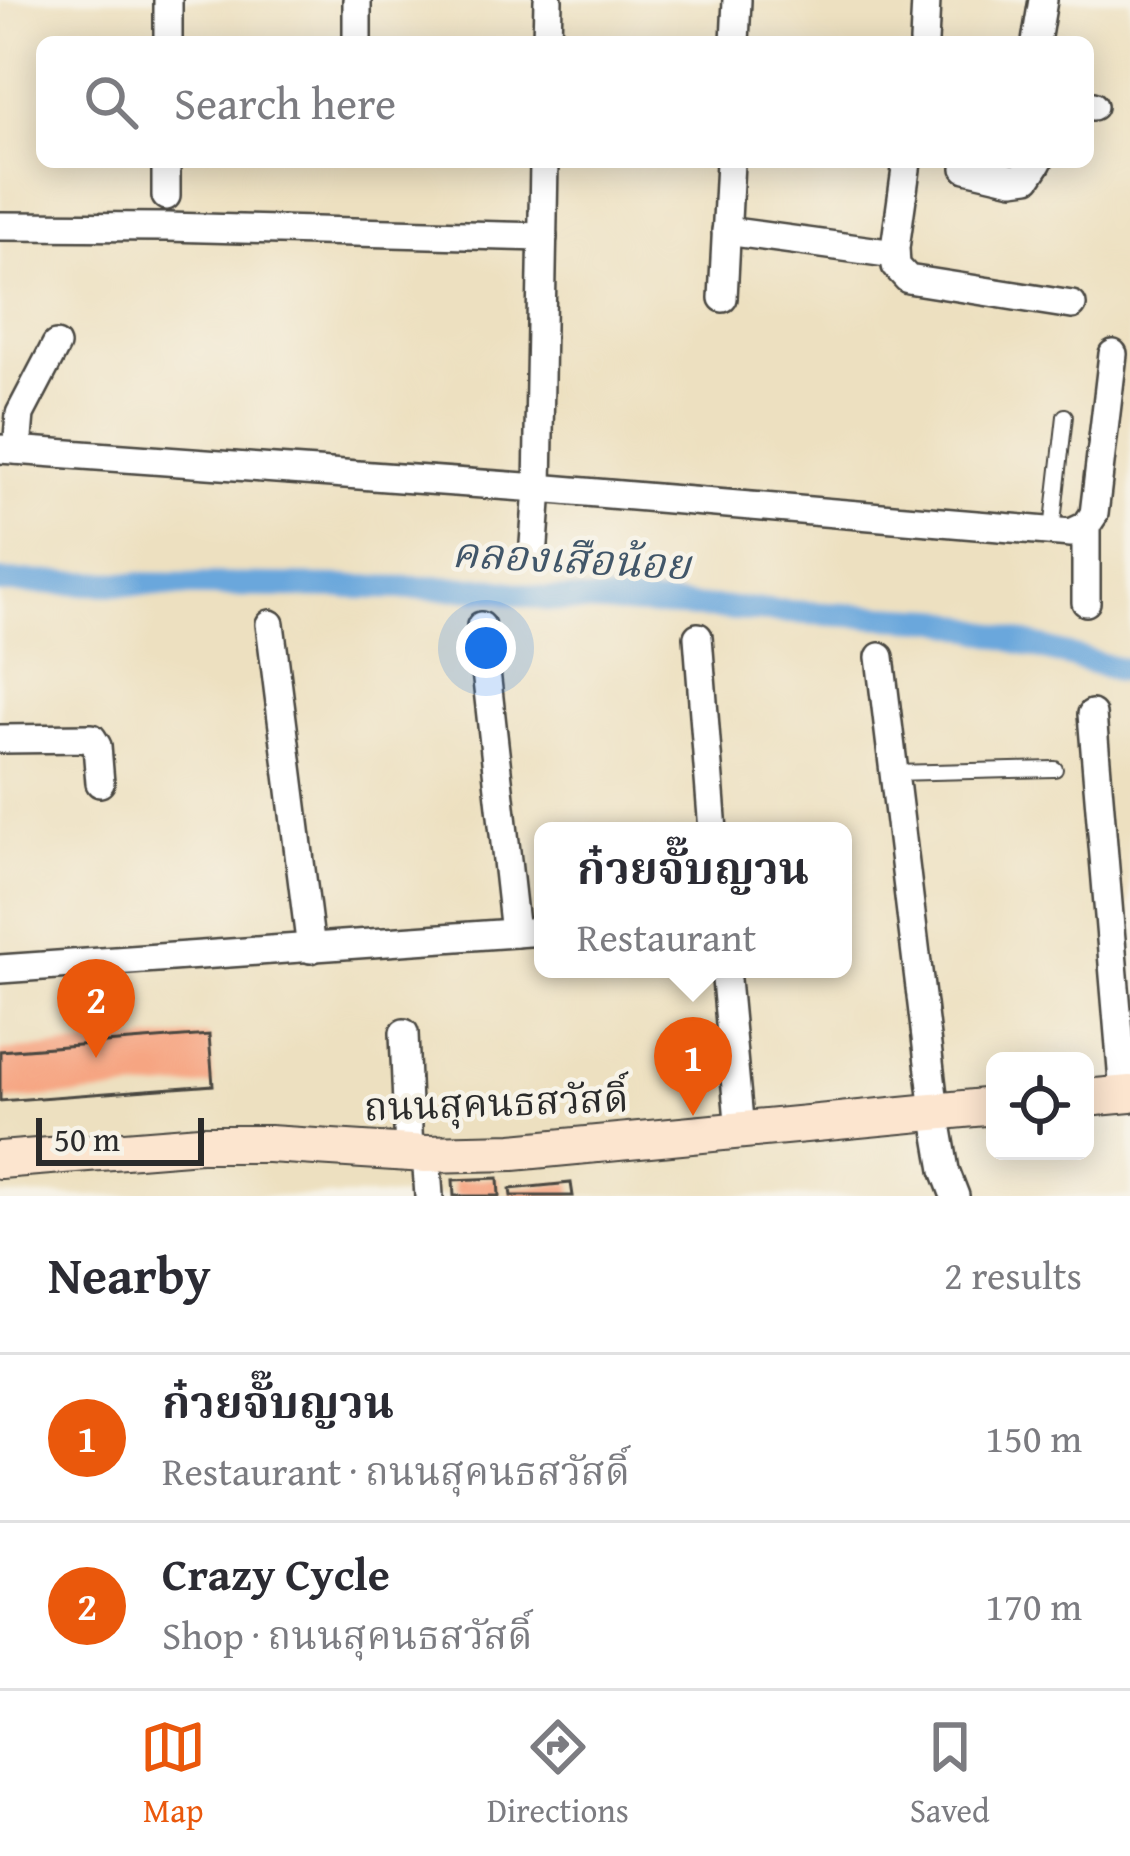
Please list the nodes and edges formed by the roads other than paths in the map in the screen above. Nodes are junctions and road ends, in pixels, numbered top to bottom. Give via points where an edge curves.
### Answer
1 (168, 0) edge
2 (357, 0) edge
3 (548, 0) edge
4 (737, 0) edge
5 (926, 0) edge
6 (1042, 0) edge
7 (168, 36) edge
8 (357, 36) edge
9 (547, 36) edge
10 (735, 36) edge
11 (923, 36) edge
12 (1037, 36) edge
13 (166, 168) edge
14 (544, 168) edge
15 (730, 168) edge
16 (906, 168) edge
17 (966, 168) dead end
18 (1034, 168) edge
19 (166, 196) dead end
20 (0, 226) edge
21 (726, 231) junction
22 (543, 237) junction
23 (895, 254) junction
24 (723, 298) dead end
25 (1072, 305) dead end
26 (56, 344) dead end
27 (1113, 354) dead end
28 (1064, 416) dead end
29 (9, 450) edge
30 (538, 488) junction
31 (1086, 526) junction
32 (1052, 531) junction
33 (534, 544) dead end
34 (1086, 602) dead end
35 (271, 625) dead end
36 (481, 626) dead end
37 (698, 638) dead end
38 (880, 657) dead end
39 (1092, 715) dead end
40 (0, 739) edge
41 (1055, 769) dead end
42 (894, 773) junction
43 (100, 783) dead end
44 (712, 822) edge
45 (529, 932) edge
46 (310, 949) junction
47 (0, 969) edge
48 (726, 978) edge
49 (404, 1034) dead end
50 (1127, 1094) edge
51 (1094, 1097) edge
52 (986, 1107) edge
53 (934, 1112) junction
54 (740, 1131) junction
55 (418, 1153) junction
56 (0, 1160) edge
57 (429, 1196) edge
58 (955, 1196) edge

1 - 7 street
2 - 8 street
3 - 9 street
4 - 10 street
5 - 11 street
6 - 12 street
13 - 19 street
14 - 22 street
15 - 21 street
16 - 23 street
17 - 18 street via 1013,178
20 - 22 street
21 - 23 street
21 - 24 street
22 - 30 street
23 - 25 street via 908,279
26 - 29 street
27 - 31 street via 1094,514
28 - 32 lane
29 - 30 street
30 - 32 street
30 - 33 street
31 - 32 street
31 - 34 street
35 - 46 street
36 - 45 street
37 - 44 street
38 - 42 street
39 - 50 street
40 - 43 street via 92,738
41 - 42 lane
42 - 53 street
45 - 46 street
46 - 47 street
48 - 54 street
49 - 55 street
50 - 51 main road
52 - 53 main road, ถนนสุคนธสวัสดิ์
53 - 54 main road, ถนนสุคนธสวัสดิ์
53 - 58 street
54 - 55 main road, ถนนสุคนธสวัสดิ์
55 - 56 main road, ถนนสุคนธสวัสดิ์ via 200,1144
55 - 57 street

